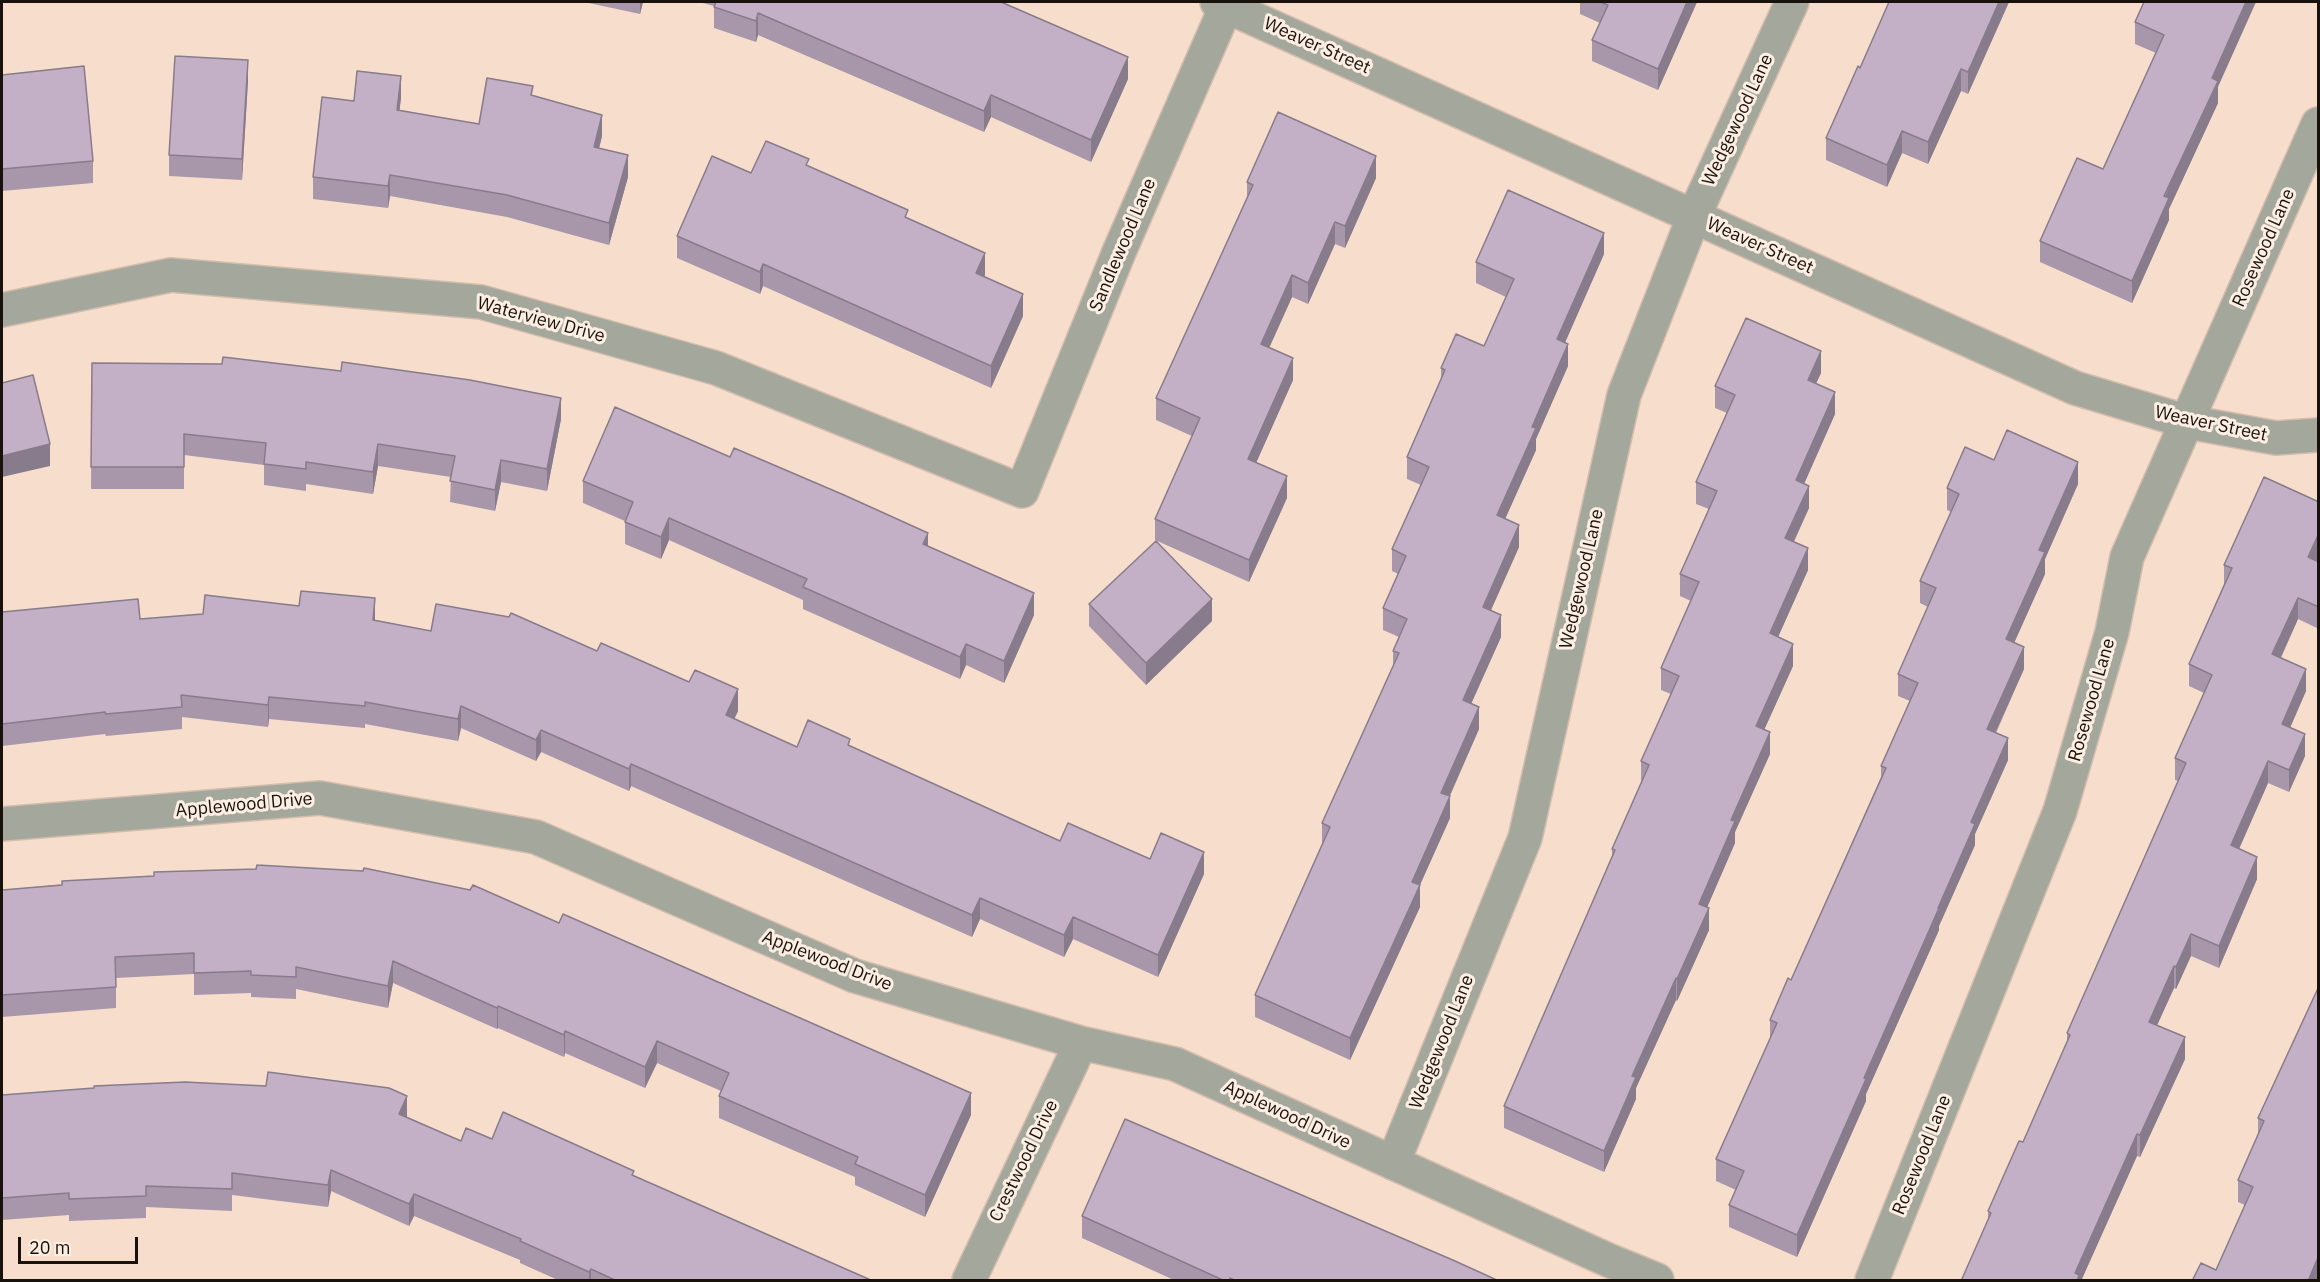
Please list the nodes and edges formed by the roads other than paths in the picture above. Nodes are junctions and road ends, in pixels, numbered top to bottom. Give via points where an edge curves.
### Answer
1 (1792, 2) edge
2 (1223, 3) edge
3 (2319, 124) edge
4 (1694, 216) junction
5 (2, 310) edge
6 (2188, 422) junction
7 (2319, 435) edge
8 (1022, 491) joint
9 (2, 825) edge
10 (1081, 1043) junction
11 (1393, 1163) junction
12 (969, 1281) edge
13 (1657, 1281) edge
14 (1872, 1281) edge

1 - 4 street, Wedgewood Lane
2 - 4 street, Weaver Street
2 - 8 street, Sandlewood Lane
3 - 6 street, Rosewood Lane
4 - 6 street, Weaver Street via 2075,388
4 - 11 street, Wedgewood Lane via 1624,394 1525,838
5 - 8 street, Waterview Drive via 171,275 481,302 716,368
6 - 7 street, Weaver Street via 2276,438
6 - 14 street, Rosewood Lane via 2127,557 2112,632 2060,811
9 - 10 street, Applewood Drive via 320,798 536,837 855,976
10 - 11 street, Applewood Drive via 1175,1064
10 - 12 street, Crestwood Drive
11 - 13 street, Applewood Drive

